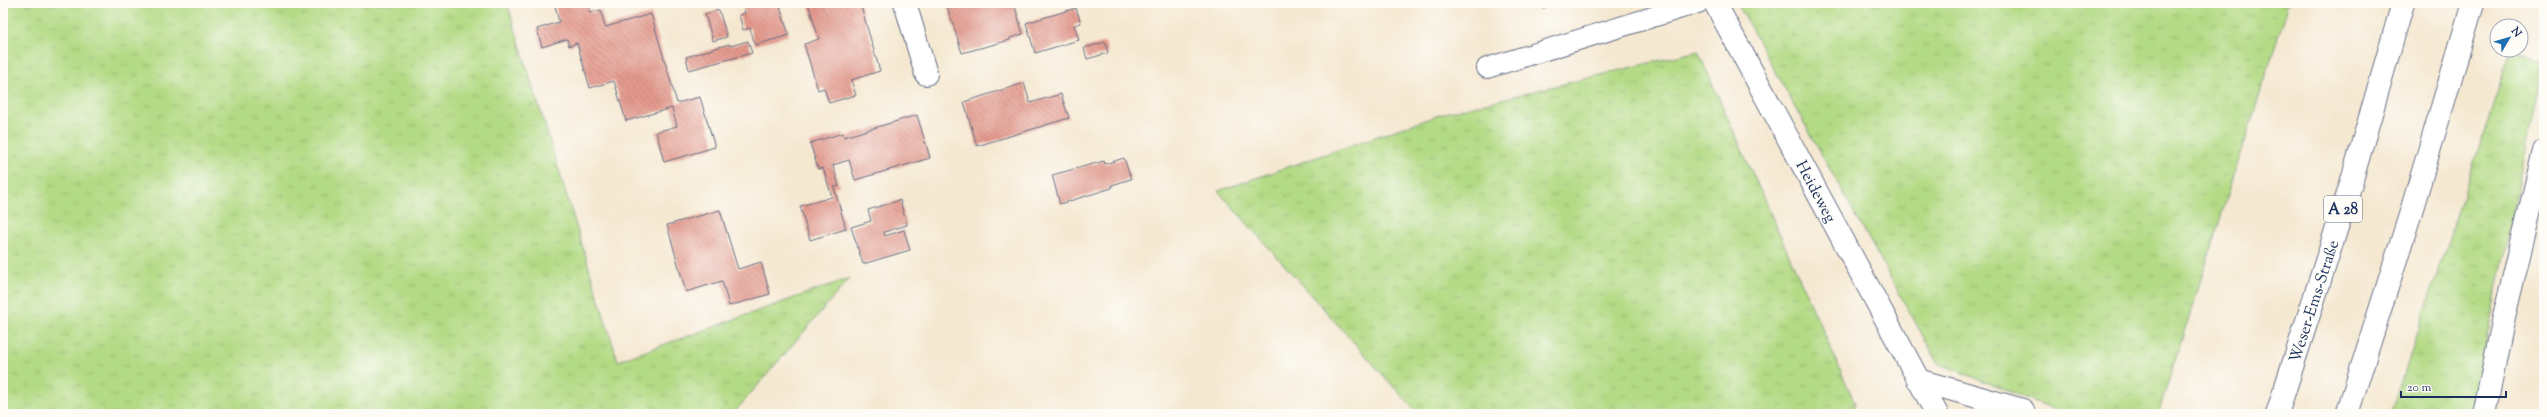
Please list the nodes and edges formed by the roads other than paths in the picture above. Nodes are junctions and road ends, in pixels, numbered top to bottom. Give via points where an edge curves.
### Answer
1 (905, 3) edge
2 (1698, 3) edge
3 (1715, 3) edge
4 (2404, 3) edge
5 (2473, 3) edge
6 (1487, 68) dead end
7 (926, 74) dead end
8 (2544, 151) edge
9 (1918, 380) junction
10 (1937, 414) edge
11 (2023, 414) edge
12 (2277, 414) edge
13 (2347, 414) edge
14 (2484, 414) edge

1 - 7 main road
2 - 6 lane
3 - 9 main road, Heideweg
4 - 12 main road, Weser-Ems-Straße / A 28 via 2349,190
5 - 13 main road
8 - 14 main road via 2504,317
9 - 10 main road, Heideweg
9 - 11 main road via 2023,410

